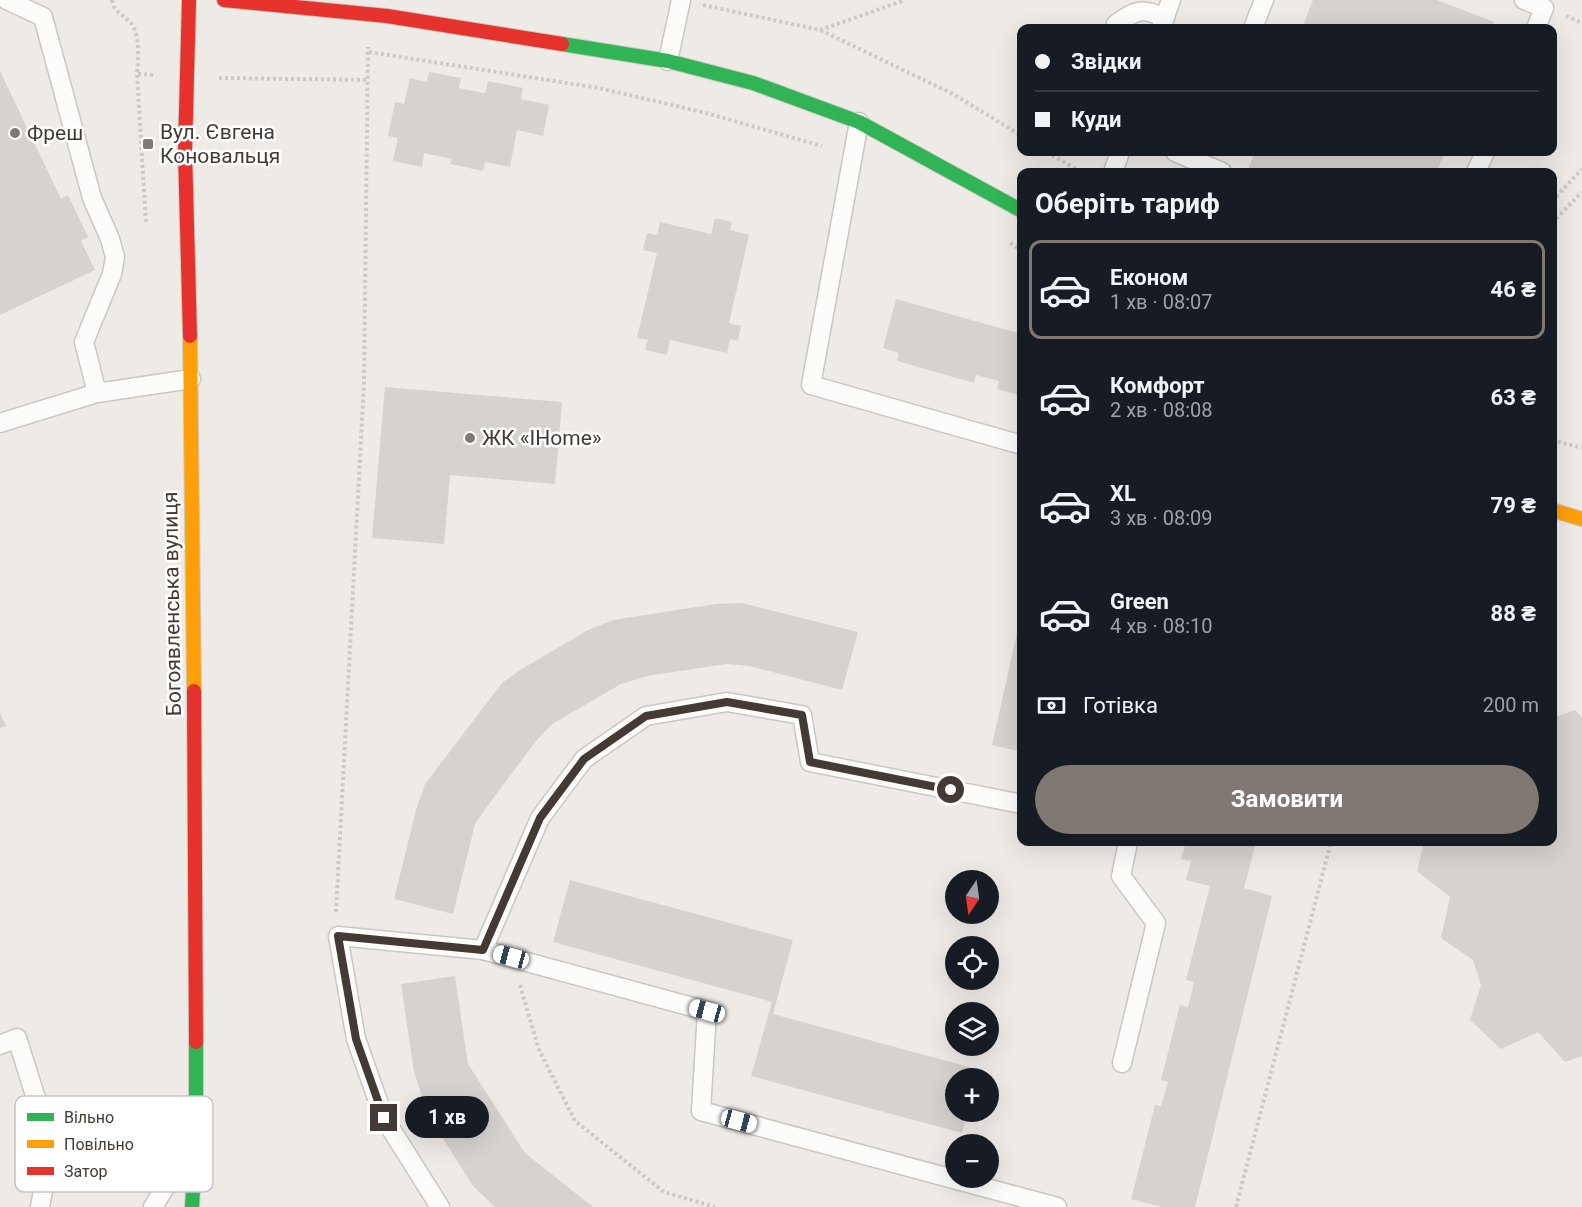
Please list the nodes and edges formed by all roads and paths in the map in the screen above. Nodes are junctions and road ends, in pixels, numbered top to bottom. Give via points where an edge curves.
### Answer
1 (7, 0) edge
2 (112, 0) edge
3 (189, 0) edge
4 (224, 0) edge
5 (681, 0) edge
6 (905, 0) edge
7 (1171, 0) edge
8 (1264, 0) edge
9 (1524, 0) edge
10 (301, 3) edge
11 (390, 8) edge
12 (361, 14) junction
13 (1163, 23) edge
14 (1116, 24) edge
15 (1255, 24) edge
16 (1538, 24) edge
17 (820, 30) junction
18 (369, 52) junction
19 (668, 61) junction
20 (137, 74) junction
21 (186, 78) junction
22 (368, 80) junction
23 (859, 122) junction
24 (1017, 133) edge
25 (1054, 156) edge
26 (853, 157) junction
27 (1206, 158) edge
28 (1073, 168) edge
29 (1217, 168) edge
30 (1582, 168) edge
31 (1582, 192) edge
32 (1557, 196) edge
33 (1017, 208) edge
34 (1557, 218) edge
35 (146, 224) dead end
36 (1003, 239) dead end
37 (1017, 248) edge
38 (191, 379) junction
39 (97, 393) junction
40 (0, 423) edge
41 (1557, 441) edge
42 (1017, 444) edge
43 (1582, 448) edge
44 (1557, 512) edge
45 (1582, 519) edge
46 (1017, 803) edge
47 (1127, 846) edge
48 (1330, 846) edge
49 (338, 936) junction
50 (483, 950) junction
51 (511, 957) junction
52 (0, 1045) edge
53 (1122, 1063) dead end
54 (35, 1096) edge
55 (196, 1096) edge
56 (43, 1192) edge
57 (162, 1192) edge
58 (193, 1192) edge
59 (40, 1207) edge
60 (153, 1207) edge
61 (192, 1207) edge
62 (440, 1207) edge
63 (716, 1207) edge
64 (1057, 1207) edge
65 (1236, 1207) edge

1 - 39 lane via 43,17 92,198 115,257 112,274 84,342
2 - 20 path via 113,8 133,26 139,52
3 - 21 street, Богоявленська вулиця
4 - 10 street
5 - 17 path
5 - 19 lane
6 - 17 path
7 - 13 lane
8 - 15 lane
9 - 16 lane via 1544,8
10 - 12 street
11 - 12 street
11 - 19 street
12 - 18 path
13 - 14 lane via 1151,11 1135,11
17 - 24 path via 953,94
18 - 22 path
18 - 26 path via 599,88 706,113
19 - 23 street via 753,83
20 - 21 path
20 - 35 path
21 - 22 path
21 - 38 street, Богоявленська вулиця
22 - 49 path via 364,383 335,908
23 - 26 lane
23 - 33 street
25 - 28 path
26 - 42 lane via 811,386
27 - 29 lane
30 - 32 path
31 - 34 path
36 - 37 path
38 - 39 lane
38 - 55 street, Богоявленська вулиця
39 - 40 lane
41 - 43 path
44 - 45 street
46 - 50 lane via 810,762 802,715 727,702 646,716 584,759 540,818
47 - 53 lane via 1121,876 1156,923
48 - 65 path
49 - 50 lane
49 - 62 lane via 356,1039 384,1118
50 - 51 lane
51 - 63 path via 539,1050 575,1121 664,1192
51 - 64 lane via 707,1011 700,1111
52 - 54 lane via 17,1038
56 - 59 lane
57 - 60 lane
58 - 61 street, Богоявленська вулиця

